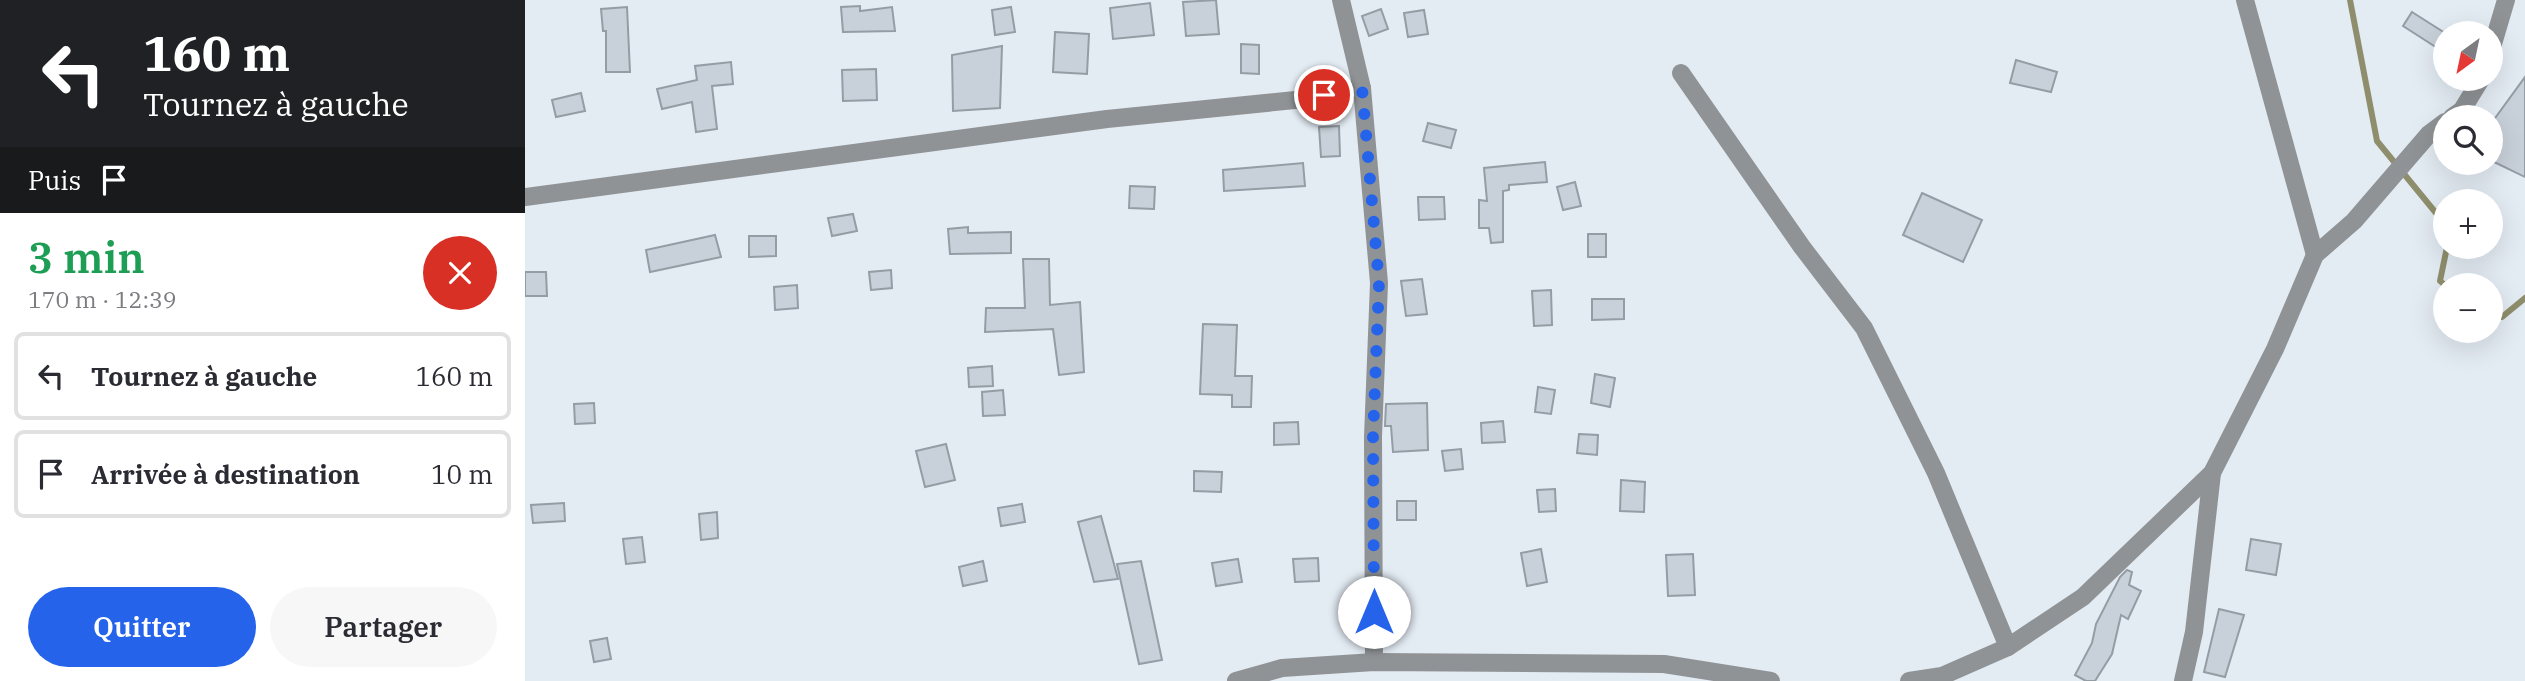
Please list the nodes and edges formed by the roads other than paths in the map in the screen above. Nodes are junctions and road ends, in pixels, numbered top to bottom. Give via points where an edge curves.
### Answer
1 (1341, 0) edge
2 (2245, 0) edge
3 (2505, 0) edge
4 (2499, 21) edge
5 (1681, 73) dead end
6 (1362, 88) junction
7 (2433, 130) edge
8 (525, 197) edge
9 (2315, 255) junction
10 (2212, 473) junction
11 (2008, 647) junction
12 (1374, 662) junction
13 (1236, 681) edge
14 (1771, 681) edge
15 (1909, 681) edge
16 (2183, 681) edge

1 - 6 street
2 - 9 street
3 - 4 street
5 - 11 street via 1864,328 1936,473
6 - 8 street via 1305,99 1093,121
6 - 12 street via 1379,283 1373,437
7 - 9 street via 2354,221
9 - 10 street via 2275,349
10 - 11 street via 2083,597
10 - 16 street via 2194,632
11 - 15 street via 1942,676
12 - 13 street via 1282,668
12 - 14 street via 1664,664

